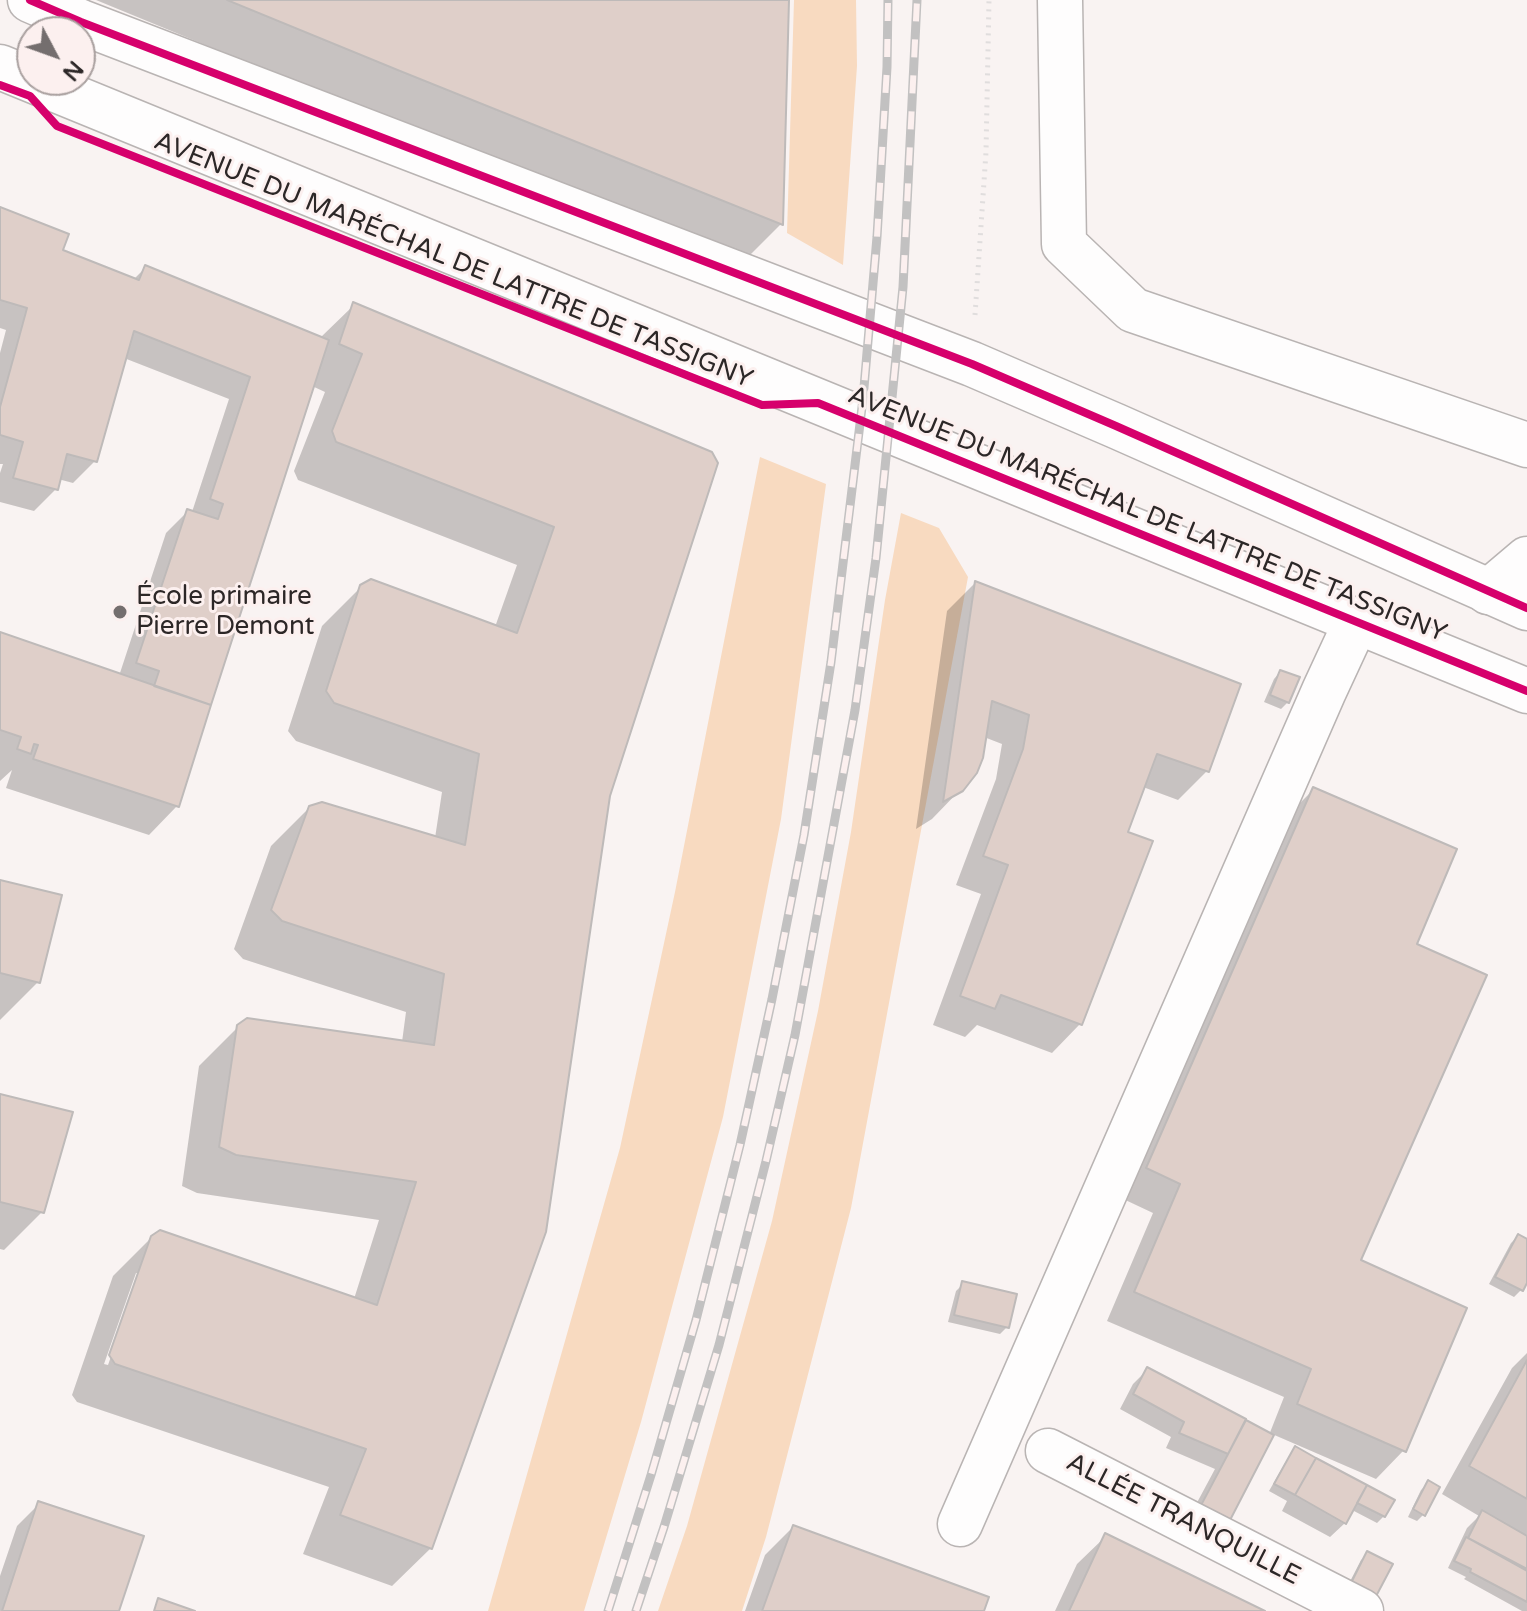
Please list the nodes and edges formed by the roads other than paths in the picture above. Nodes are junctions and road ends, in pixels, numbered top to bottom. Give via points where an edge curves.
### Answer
1 (30, 0) edge
2 (1060, 0) edge
3 (0, 67) edge
4 (1527, 445) edge
5 (1527, 559) edge
6 (1508, 600) edge
7 (1356, 622) junction
8 (1527, 691) edge
9 (1048, 1451) dead end
10 (960, 1524) dead end
11 (1361, 1611) edge

1 - 6 main road via 972,364
2 - 4 main road via 1064,244 1133,310
3 - 7 main road, AVENUE DU MARÉCHAL DE LATTRE DE TASSIGNY
5 - 6 main road
7 - 8 main road, AVENUE DU MARÉCHAL DE LATTRE DE TASSIGNY
7 - 10 main road
9 - 11 main road, ALLÉE TRANQUILLE

